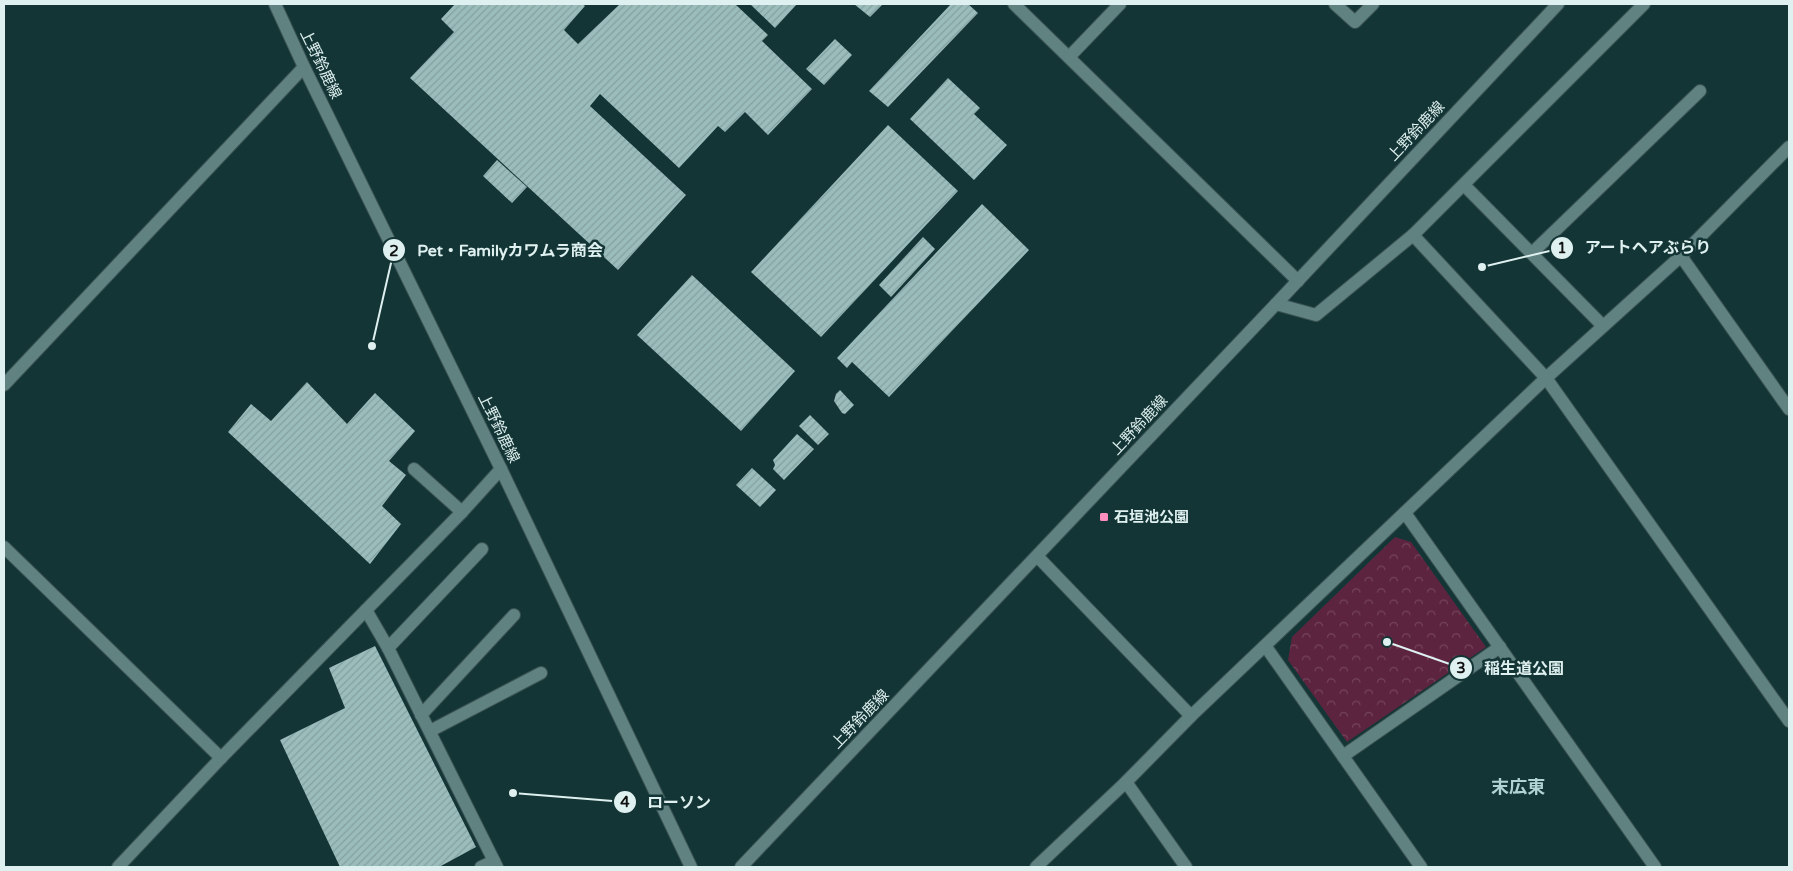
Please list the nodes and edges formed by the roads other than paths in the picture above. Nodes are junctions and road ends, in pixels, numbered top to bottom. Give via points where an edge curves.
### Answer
1 (275, 4) edge
2 (1014, 4) edge
3 (1120, 4) edge
4 (1335, 4) edge
5 (1373, 4) edge
6 (1558, 4) edge
7 (1644, 4) edge
8 (1069, 57) junction
9 (304, 67) junction
10 (1700, 91) dead end
11 (1789, 147) edge
12 (1464, 185) junction
13 (1413, 235) junction
14 (1532, 254) junction
15 (1680, 256) junction
16 (1298, 281) junction
17 (1276, 304) junction
18 (1603, 326) junction
19 (1546, 378) junction
20 (4, 385) edge
21 (1789, 409) edge
22 (414, 469) dead end
23 (501, 469) junction
24 (462, 512) junction
25 (1405, 513) junction
26 (4, 547) edge
27 (482, 549) dead end
28 (1037, 556) junction
29 (366, 610) junction
30 (514, 615) dead end
31 (1266, 647) junction
32 (1500, 647) junction
33 (388, 648) junction
34 (541, 673) dead end
35 (421, 715) junction
36 (1191, 716) junction
37 (1789, 721) edge
38 (430, 732) junction
39 (1343, 756) junction
40 (221, 758) junction
41 (1126, 782) junction
42 (495, 864) edge
43 (118, 867) edge
44 (482, 867) edge
45 (691, 867) edge
46 (741, 867) edge
47 (1036, 867) edge
48 (1186, 867) edge
49 (1421, 867) edge
50 (1655, 867) edge

1 - 9 street, 上野鈴鹿線
2 - 8 street
3 - 8 street
4 - 5 street via 1355,22
6 - 16 street, 上野鈴鹿線
7 - 12 street
8 - 16 street
9 - 20 street
9 - 23 street, 上野鈴鹿線
10 - 14 street
11 - 15 street
12 - 13 street
12 - 14 street
13 - 17 street via 1316,315
13 - 19 street
14 - 18 street
15 - 18 street
15 - 21 street
16 - 17 street, 上野鈴鹿線
17 - 28 street, 上野鈴鹿線
18 - 19 street
19 - 25 street
19 - 37 street
22 - 24 street
23 - 24 street
23 - 45 street, 上野鈴鹿線
24 - 29 street
25 - 31 street
25 - 32 street
26 - 40 street
27 - 33 street
28 - 36 street
28 - 46 street, 上野鈴鹿線
29 - 33 street
29 - 40 street
30 - 35 street
31 - 36 street
31 - 39 street
32 - 39 street
32 - 50 street
33 - 35 street
34 - 38 street
35 - 38 street
36 - 41 street
38 - 42 street
39 - 49 street
40 - 43 street
41 - 47 street
41 - 48 street
42 - 44 street

